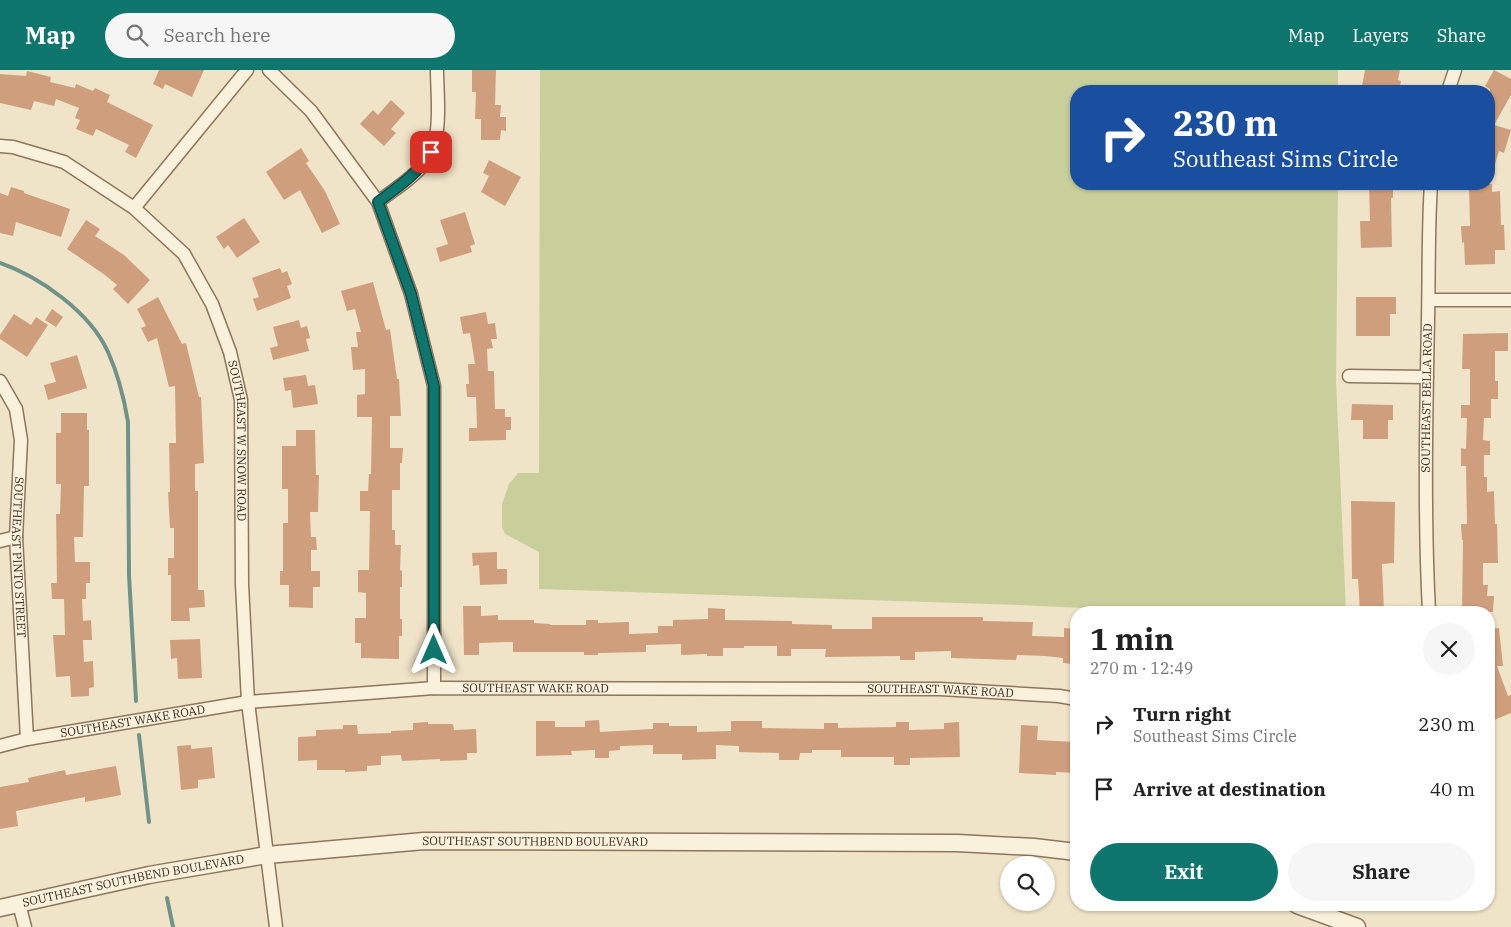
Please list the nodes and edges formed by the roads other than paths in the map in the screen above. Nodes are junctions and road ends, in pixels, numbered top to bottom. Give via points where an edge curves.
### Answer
1 (247, 70) edge
2 (269, 70) edge
3 (437, 70) edge
4 (1455, 70) edge
5 (1450, 85) edge
6 (0, 146) edge
7 (1431, 190) edge
8 (378, 202) junction
9 (134, 208) junction
10 (1428, 300) junction
11 (1511, 300) edge
12 (1349, 376) dead end
13 (1427, 377) junction
14 (0, 381) edge
15 (16, 537) junction
16 (0, 541) edge
17 (1429, 606) edge
18 (434, 688) junction
19 (1070, 697) edge
20 (248, 702) junction
21 (27, 739) junction
22 (0, 746) edge
23 (1070, 851) edge
24 (267, 855) junction
25 (19, 904) junction
26 (0, 908) edge
27 (1313, 911) edge
28 (25, 927) edge
29 (276, 927) edge
30 (1357, 927) edge

1 - 9 street
2 - 8 street via 311,111
3 - 8 street via 436,140 431,152 413,175
4 - 5 street
6 - 9 street, SOUTHEAST W SNOW ROAD via 64,162
7 - 10 street, SOUTHEAST BELLA ROAD
8 - 18 street via 411,294 434,386
9 - 20 street, SOUTHEAST W SNOW ROAD via 184,254 212,304 230,352 241,400 242,584
10 - 11 street
10 - 13 street, SOUTHEAST BELLA ROAD
12 - 13 street
13 - 17 street, SOUTHEAST BELLA ROAD
14 - 15 street, SOUTHEAST PINTO STREET via 16,409 21,440
15 - 16 street
15 - 21 street, SOUTHEAST PINTO STREET
18 - 19 street, SOUTHEAST WAKE ROAD via 940,689
18 - 20 street, SOUTHEAST WAKE ROAD
20 - 21 street, SOUTHEAST WAKE ROAD
20 - 24 street, SOUTHEAST W SNOW ROAD
21 - 22 street, SOUTHEAST WAKE ROAD
23 - 24 street, SOUTHEAST SOUTHBEND BOULEVARD via 957,843 424,841
24 - 25 street, SOUTHEAST SOUTHBEND BOULEVARD via 149,875
24 - 29 street, SOUTHEAST W SNOW ROAD
25 - 26 street, SOUTHEAST SOUTHBEND BOULEVARD
25 - 28 street
27 - 30 street

